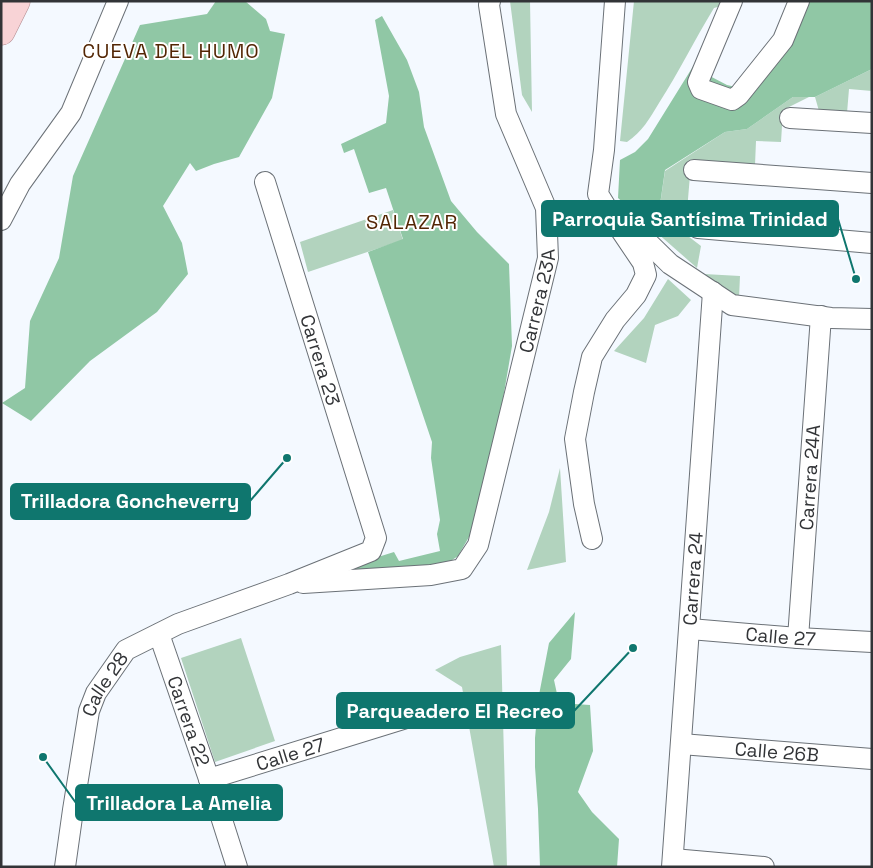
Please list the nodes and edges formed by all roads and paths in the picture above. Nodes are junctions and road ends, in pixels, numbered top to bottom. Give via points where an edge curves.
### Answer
1 (16, 1) edge
2 (118, 1) edge
3 (490, 1) edge
4 (615, 1) edge
5 (732, 1) edge
6 (799, 1) edge
7 (1, 31) edge
8 (790, 118) dead end
9 (872, 123) edge
10 (694, 170) dead end
11 (264, 182) dead end
12 (872, 182) edge
13 (598, 194) junction
14 (1, 220) edge
15 (698, 228) dead end
16 (872, 243) edge
17 (713, 292) junction
18 (821, 316) junction
19 (872, 320) edge
20 (376, 538) joint
21 (592, 539) dead end
22 (462, 569) joint
23 (289, 584) junction
24 (690, 628) junction
25 (159, 634) junction
26 (798, 638) junction
27 (872, 642) edge
28 (429, 710) dead end
29 (681, 744) junction
30 (872, 759) edge
31 (209, 779) junction
32 (673, 863) edge
33 (65, 867) edge
34 (237, 867) edge
35 (764, 867) edge

1 - 7 main road
2 - 14 street via 71,114 20,184
3 - 22 street, Carrera 23A via 488,5 506,114 546,208 548,258 478,545
4 - 13 street
5 - 6 street via 698,82 701,88 732,100 783,40
8 - 9 street
10 - 12 street
11 - 20 street, Carrera 23
13 - 17 street via 670,264
13 - 21 street via 644,263 646,275 636,295 615,320 592,358 584,392 575,439
15 - 16 street
17 - 18 street via 732,306
17 - 24 street, Carrera 24
18 - 19 street
18 - 26 street, Carrera 24A
20 - 23 street, Calle 28 via 372,551
22 - 23 street, Calle 28 via 431,575
23 - 25 street, Calle 28 via 178,624
24 - 26 street, Calle 27
24 - 29 street, Carrera 24
25 - 31 street, Carrera 22
25 - 33 street, Calle 28 via 126,650 96,693 88,720
26 - 27 street, Calle 27
28 - 31 street, Calle 27
29 - 30 street, Calle 26B
29 - 32 street, Carrera 24
31 - 34 street, Carrera 22
32 - 35 street

